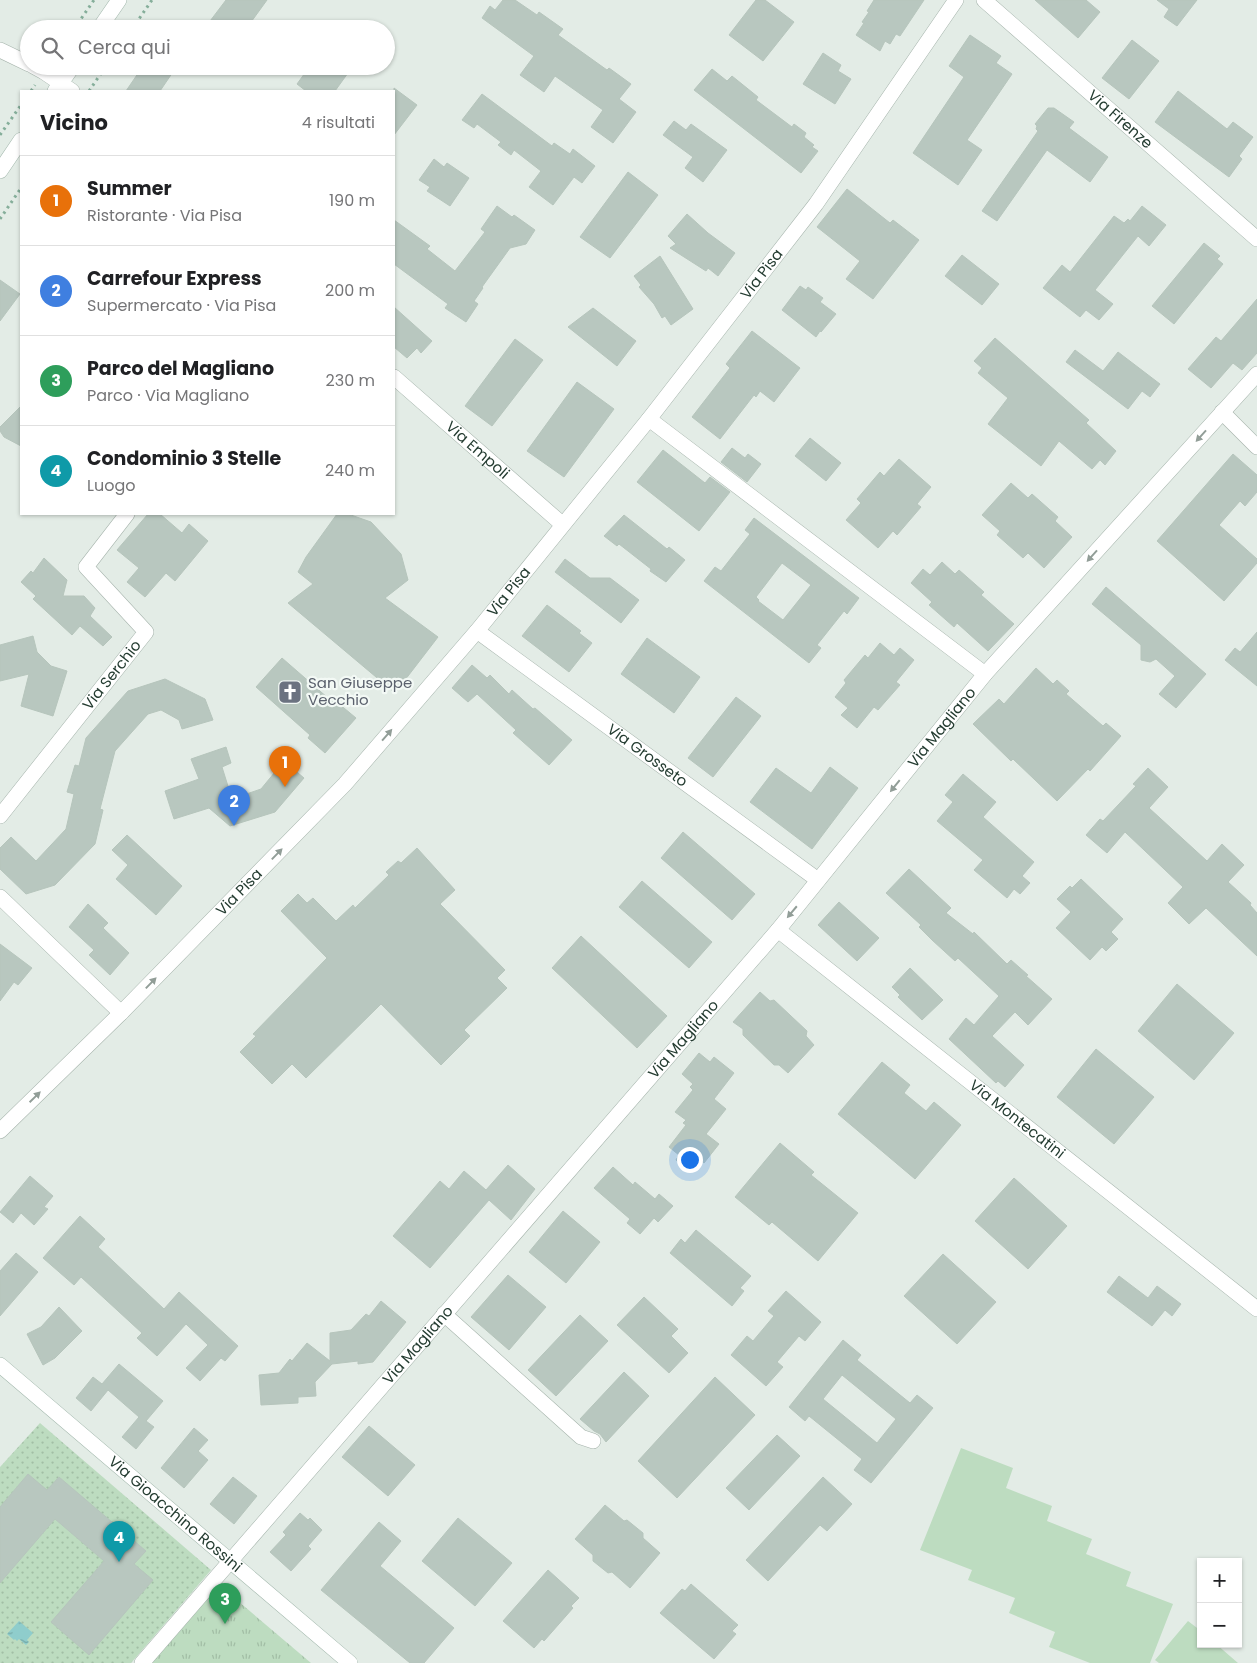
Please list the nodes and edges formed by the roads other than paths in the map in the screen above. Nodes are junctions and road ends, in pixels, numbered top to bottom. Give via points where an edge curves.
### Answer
1 (119, 0) edge
2 (956, 0) edge
3 (984, 0) edge
4 (105, 20) edge
5 (0, 50) edge
6 (20, 60) edge
7 (45, 75) edge
8 (69, 75) edge
9 (63, 88) edge
10 (20, 141) edge
11 (0, 171) edge
12 (1257, 239) edge
13 (1257, 374) edge
14 (395, 378) edge
15 (1222, 412) junction
16 (649, 419) junction
17 (1257, 447) edge
18 (126, 515) edge
19 (562, 524) junction
20 (477, 631) junction
21 (985, 674) junction
22 (0, 816) edge
23 (818, 880) junction
24 (0, 897) edge
25 (778, 930) junction
26 (121, 1013) junction
27 (0, 1131) edge
28 (1257, 1309) edge
29 (444, 1314) junction
30 (0, 1365) edge
31 (593, 1440) dead end
32 (230, 1562) junction
33 (142, 1663) edge
34 (350, 1663) edge

1 - 4 street
2 - 16 street, Via Pisa via 816,204
3 - 12 street, Via Firenze
5 - 6 street
7 - 9 street
8 - 9 street
10 - 11 street
13 - 15 street, Via Magliano
14 - 19 street, Via Empoli
15 - 17 street
15 -> 21 street, Via Magliano
16 - 19 street, Via Pisa
16 - 21 street
18 - 22 street, Via Serchio via 86,567 146,632
19 - 20 street, Via Pisa
20 - 23 street, Via Grosseto
26 -> 20 street, Via Pisa via 345,784
21 -> 23 street, Via Magliano
23 -> 25 street, Via Magliano
24 - 26 street
25 - 28 street, Via Montecatini
25 - 29 street, Via Magliano
27 -> 26 street, Via Pisa
29 - 31 street via 581,1437
29 - 32 street, Via Magliano
30 - 32 street, Via Gioacchino Rossini
32 - 33 street, Via Magliano
32 - 34 street, Via Gioacchino Rossini

